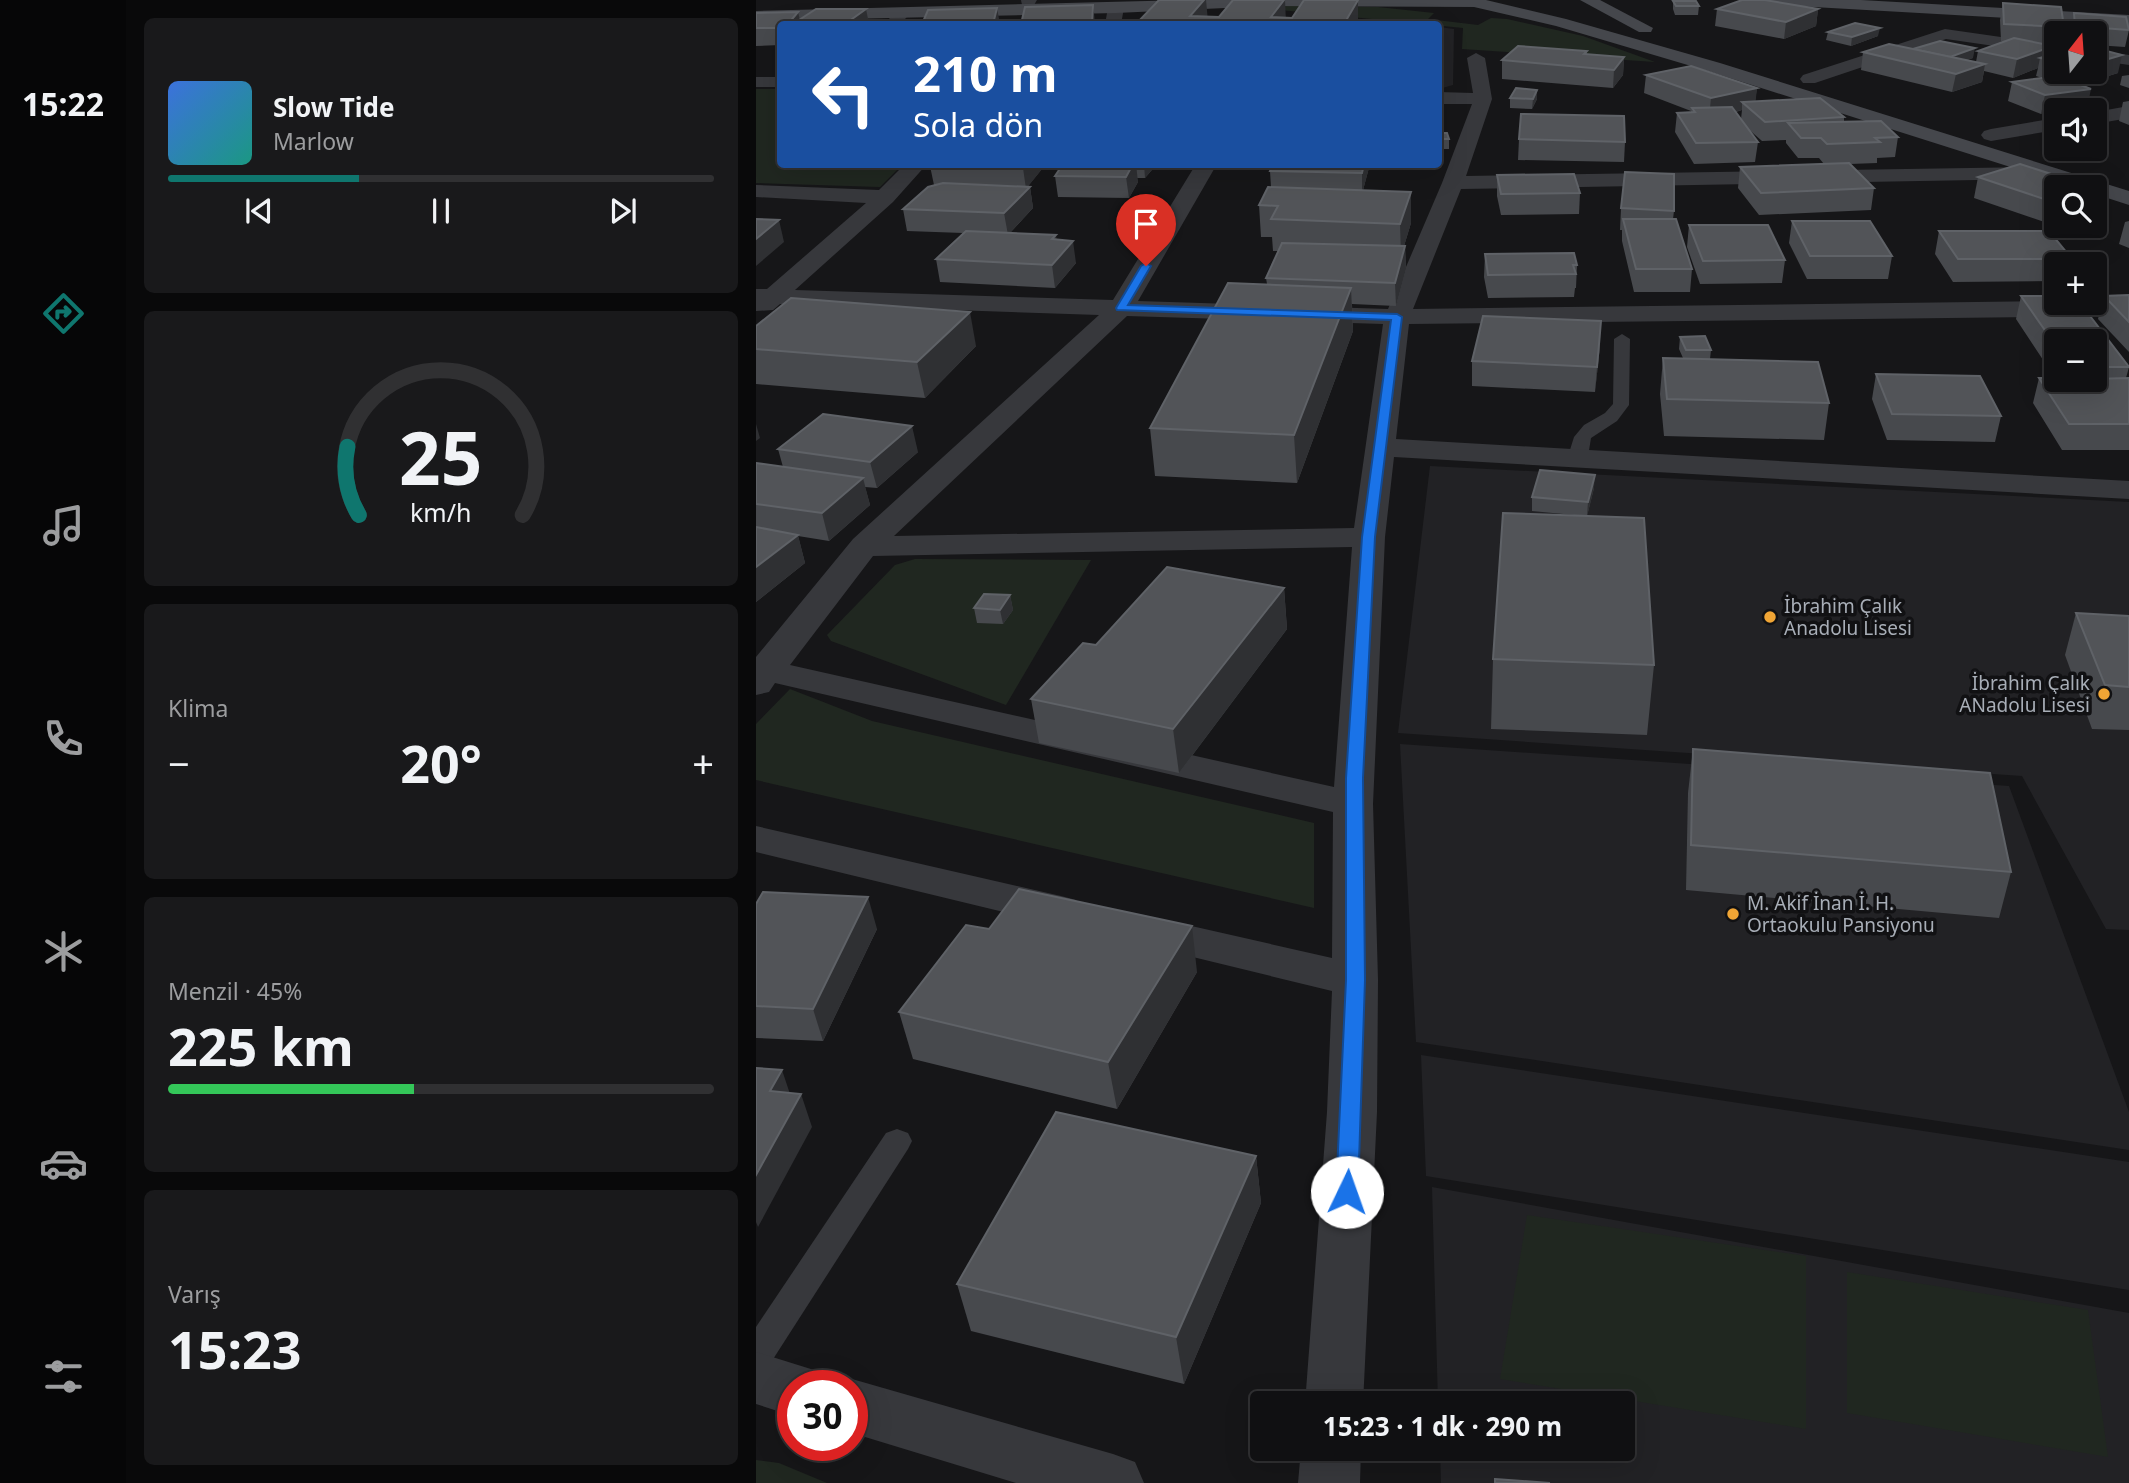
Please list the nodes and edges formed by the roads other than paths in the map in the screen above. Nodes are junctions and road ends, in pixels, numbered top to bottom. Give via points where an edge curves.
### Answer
1 (1068, 0) edge
2 (1588, 0) edge
3 (1778, 0) edge
4 (1971, 0) edge
5 (1028, 1) edge
6 (1466, 1) edge
7 (1557, 3) dead end
8 (756, 8) edge
9 (2129, 10) edge
10 (756, 16) edge
11 (1114, 16) edge
12 (897, 19) edge
13 (824, 20) edge
14 (2129, 20) edge
15 (2044, 48) edge
16 (2107, 57) edge
17 (1476, 58) dead end
18 (2129, 60) edge
19 (1809, 79) junction
20 (1442, 98) edge
21 (1483, 99) junction
22 (2129, 112) edge
23 (2107, 116) edge
24 (2044, 126) edge
25 (1990, 135) junction
26 (2028, 146) dead end
27 (913, 168) edge
28 (1204, 168) edge
29 (2052, 172) junction
30 (1453, 183) junction
31 (756, 191) edge
32 (885, 197) junction
33 (2129, 198) edge
34 (762, 301) edge
35 (1121, 308) junction
36 (2129, 308) edge
37 (1397, 317) junction
38 (1622, 340) dead end
39 (1379, 447) junction
40 (1581, 459) junction
41 (2129, 490) edge
42 (1369, 537) junction
43 (864, 546) junction
44 (760, 674) edge
45 (1353, 804) junction
46 (756, 839) edge
47 (1355, 980) junction
48 (897, 1141) dead end
49 (756, 1356) edge
50 (756, 1378) edge
51 (777, 1384) edge
52 (1335, 1391) edge
53 (868, 1411) edge
54 (1330, 1461) edge
55 (1113, 1483) edge
56 (1329, 1483) edge

1 - 5 main road
2 - 19 main road via 1652,32
3 - 14 main road
4 - 9 main road
5 - 8 main road
6 - 7 main road
6 - 11 main road via 1269,1
6 - 29 main road via 1560,22
10 - 13 main road
11 - 12 main road
12 - 13 main road
15 - 19 street via 1945,34
16 - 18 street
17 - 21 street
19 - 25 main road
20 - 21 street
21 - 30 street
22 - 23 street
24 - 25 street
25 - 26 main road
27 - 32 street
28 - 35 street
29 - 30 street
29 - 33 main road
30 - 37 street
31 - 32 street
32 - 34 street
34 - 35 street
35 - 37 street
35 - 43 street
36 - 37 street
37 - 39 street
38 - 40 lane via 1621,405 1583,437 1578,453
39 - 40 street
39 - 42 street
40 - 41 street
42 - 43 street
42 - 45 street
43 - 44 street
44 - 45 street
45 - 47 street
46 - 47 street
47 - 52 street
48 - 49 lane
50 - 51 street
53 - 55 street
54 - 56 street

